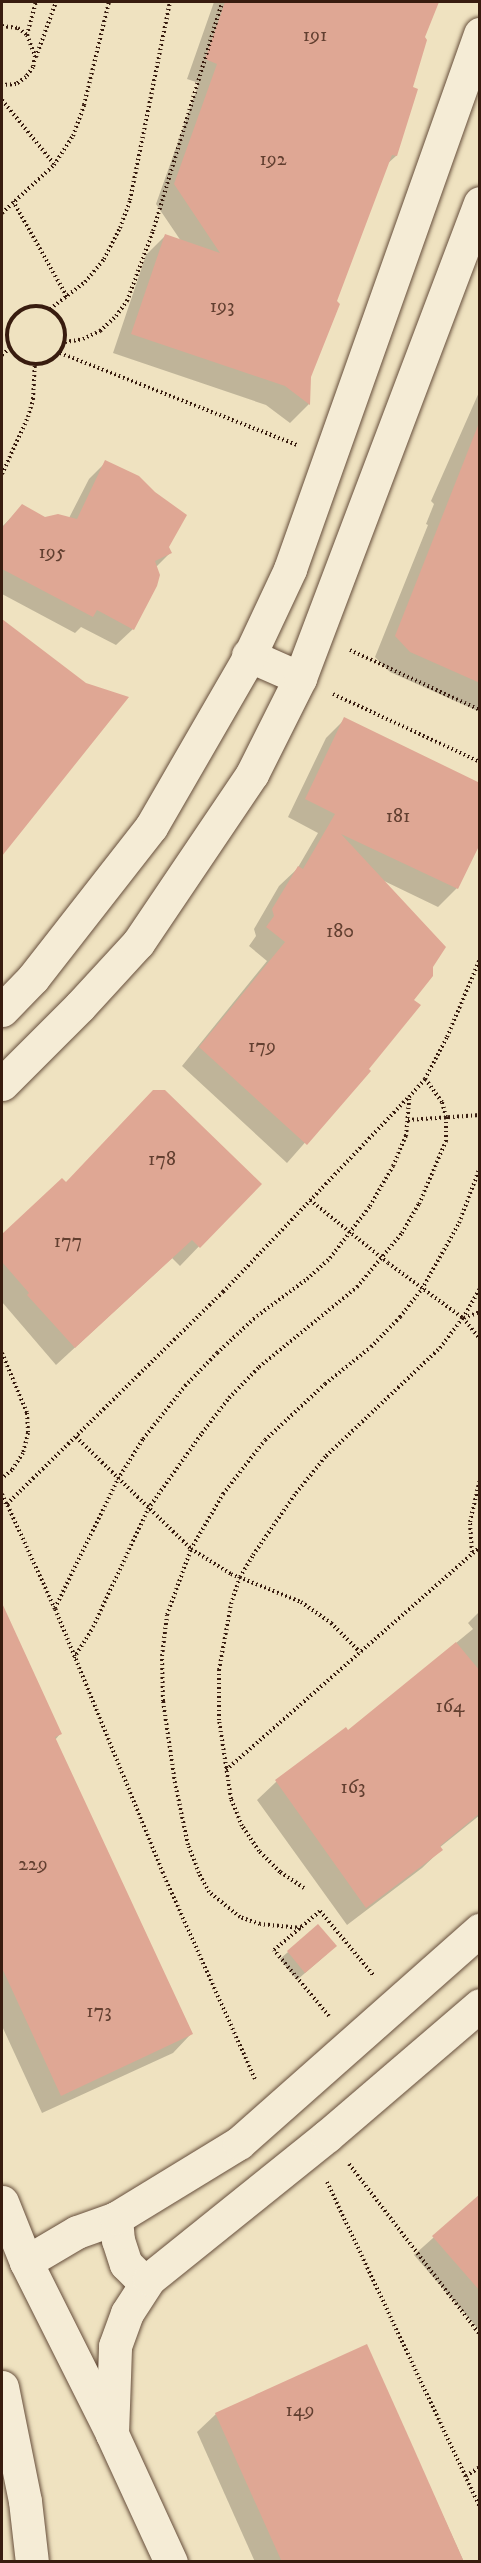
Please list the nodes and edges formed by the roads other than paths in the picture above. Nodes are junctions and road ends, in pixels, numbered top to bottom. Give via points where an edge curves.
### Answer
1 (480, 34) edge
2 (480, 203) edge
3 (248, 655) junction
4 (300, 678) junction
5 (2, 1010) edge
6 (2, 1083) edge
7 (480, 1930) edge
8 (480, 2005) edge
9 (2, 2202) edge
10 (116, 2218) junction
11 (26, 2262) junction
12 (149, 2279) junction
13 (2, 2387) edge
14 (112, 2434) junction
15 (13, 2497) edge
16 (32, 2562) edge
17 (171, 2562) edge

1 - 3 street via 290,569
2 - 4 street
3 - 4 street
3 - 5 street via 152,827 33,978
4 - 6 street via 252,774 138,942
7 - 10 street via 272,2116 208,2164
8 - 12 street via 319,2143
9 - 11 street
10 - 11 street via 78,2232
10 - 12 street via 126,2264 138,2276
11 - 14 street
12 - 14 street via 127,2313 114,2346
13 - 15 street
14 - 17 street
15 - 16 street

